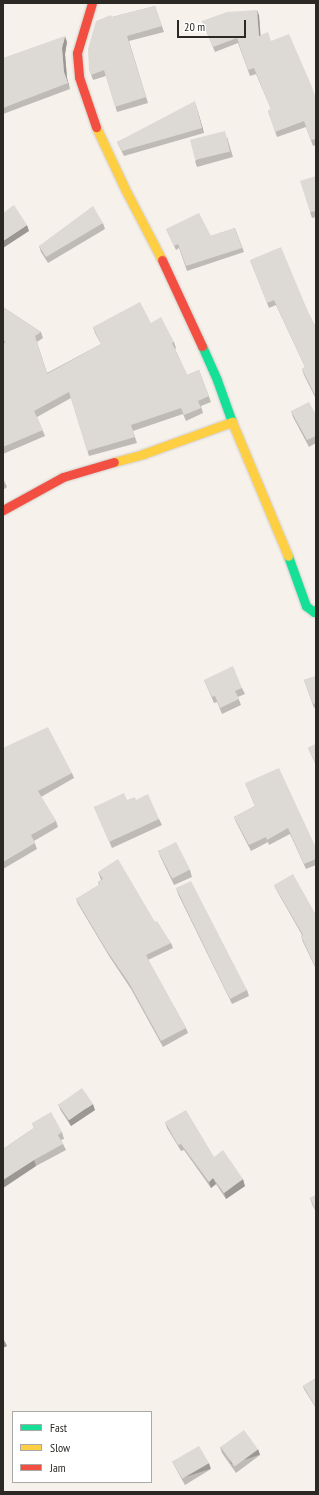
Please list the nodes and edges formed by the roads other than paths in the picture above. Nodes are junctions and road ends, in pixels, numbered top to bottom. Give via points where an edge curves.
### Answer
1 (92, 3) edge
2 (232, 422) junction
3 (3, 510) edge
4 (316, 610) edge

1 - 2 street via 77,53 79,77 94,122 173,282 217,380
2 - 3 street via 143,454 63,476
2 - 4 street via 295,573 306,606 314,612

